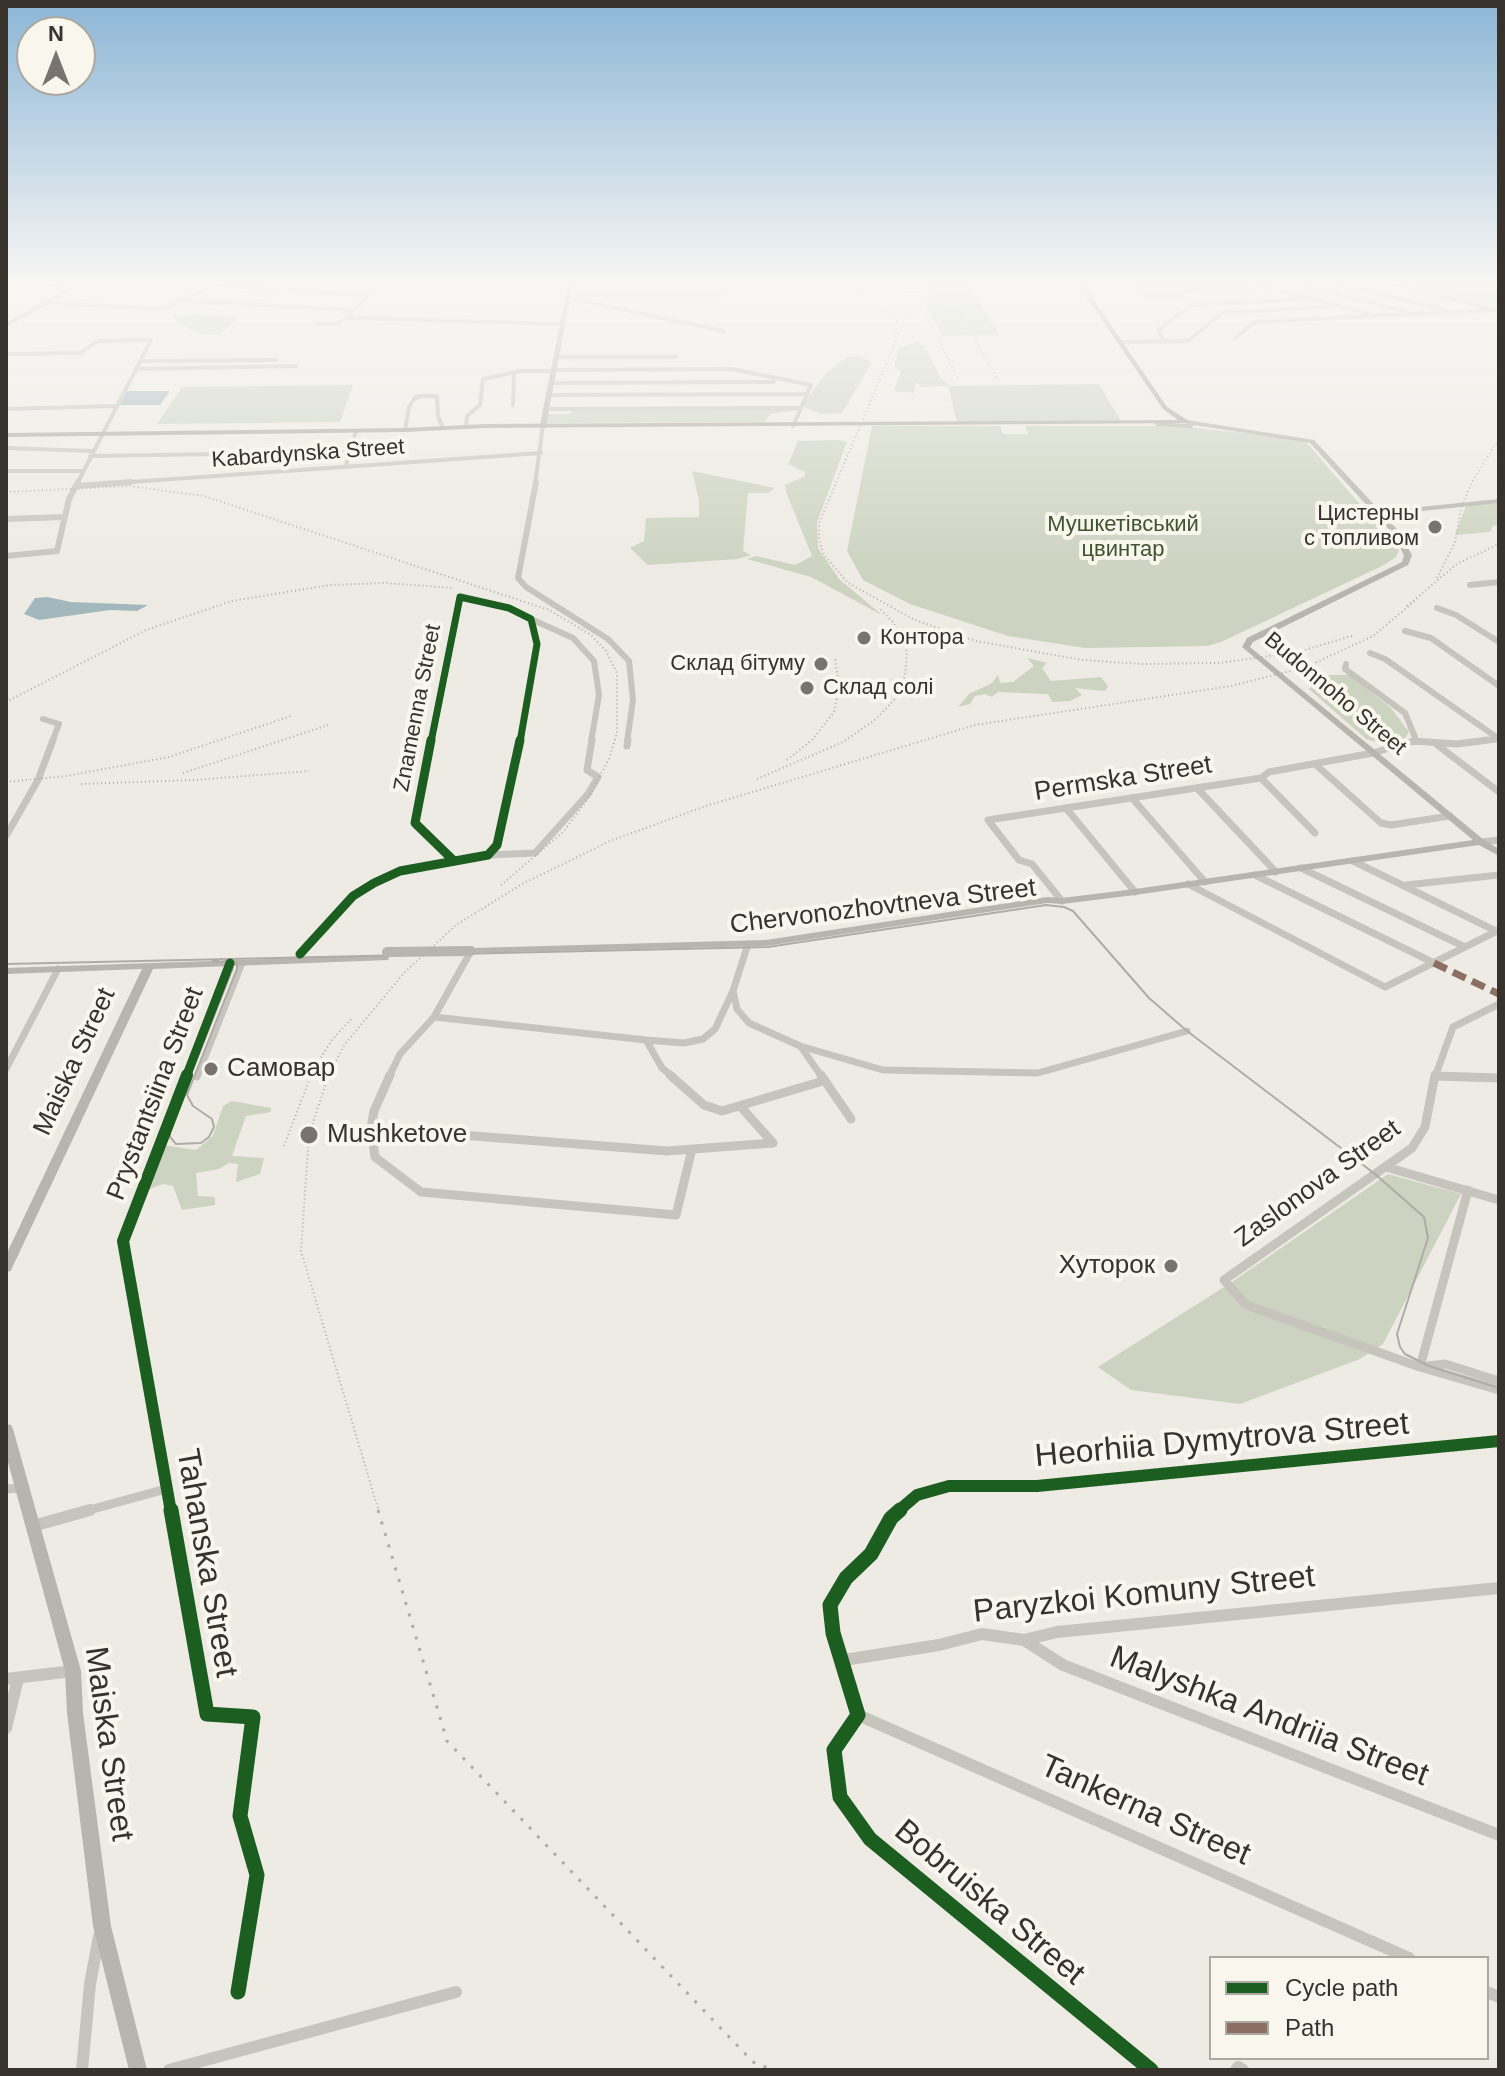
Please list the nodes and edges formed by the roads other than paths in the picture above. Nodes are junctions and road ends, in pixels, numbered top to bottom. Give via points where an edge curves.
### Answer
1 (129, 381) edge
2 (482, 381) edge
3 (514, 381) edge
4 (788, 381) edge
5 (1147, 381) edge
6 (793, 382) junction
7 (551, 383) joint
8 (808, 394) junction
9 (548, 395) junction
10 (513, 405) dead end
11 (115, 406) junction
12 (801, 408) junction
13 (6, 409) edge
14 (546, 409) junction
15 (1168, 412) junction
16 (1187, 422) junction
17 (1157, 424) junction
18 (543, 425) junction
19 (466, 426) junction
20 (793, 426) junction
21 (443, 428) junction
22 (1217, 428) junction
23 (405, 430) junction
24 (356, 431) junction
25 (101, 434) junction
26 (6, 435) edge
27 (6, 448) edge
28 (350, 452) junction
29 (541, 453) junction
30 (91, 454) junction
31 (346, 466) junction
32 (6, 471) edge
33 (83, 471) junction
34 (77, 486) junction
35 (1499, 501) edge
36 (1379, 513) junction
37 (65, 517) junction
38 (6, 519) edge
39 (6, 556) edge
40 (1499, 582) edge
41 (1470, 585) dead end
42 (1437, 608) dead end
43 (531, 619) junction
44 (1405, 631) dead end
45 (1499, 642) edge
46 (1370, 653) dead end
47 (1346, 664) dead end
48 (1499, 686) edge
49 (43, 719) dead end
50 (1499, 740) edge
51 (1413, 741) junction
52 (1435, 743) junction
53 (627, 746) dead end
54 (1373, 753) junction
55 (1315, 764) junction
56 (1261, 778) junction
57 (1197, 788) junction
58 (1499, 792) edge
59 (1132, 798) junction
60 (1066, 808) junction
61 (1450, 816) junction
62 (1315, 833) dead end
63 (6, 836) edge
64 (1499, 840) edge
65 (1481, 842) junction
66 (1499, 853) edge
67 (488, 855) junction
68 (452, 859) junction
69 (1353, 861) junction
70 (1301, 868) junction
71 (1276, 872) junction
72 (1255, 875) junction
73 (1499, 875) edge
74 (1205, 882) junction
75 (1188, 884) junction
76 (1405, 885) junction
77 (1135, 892) junction
78 (1062, 901) junction
79 (1497, 930) edge
80 (747, 947) junction
81 (1465, 947) junction
82 (469, 954) junction
83 (297, 958) junction
84 (230, 963) junction
85 (242, 963) junction
86 (1434, 963) junction
87 (149, 966) junction
88 (58, 969) junction
89 (6, 971) edge
90 (733, 991) junction
91 (1499, 1004) edge
92 (434, 1017) junction
93 (1187, 1031) dead end
94 (646, 1040) junction
95 (800, 1046) junction
96 (6, 1069) edge
97 (1435, 1076) junction
98 (197, 1078) dead end
99 (1499, 1078) edge
100 (823, 1081) junction
101 (741, 1107) junction
102 (851, 1119) dead end
103 (371, 1128) junction
104 (692, 1149) junction
105 (1386, 1167) junction
106 (1468, 1190) junction
107 (1499, 1200) edge
108 (123, 1241) joint
109 (6, 1268) edge
110 (1420, 1367) junction
111 (1499, 1381) edge
112 (1499, 1390) edge
113 (6, 1429) edge
114 (1499, 1441) edge
115 (14, 1488) edge
116 (166, 1489) junction
117 (33, 1526) junction
118 (1499, 1588) edge
119 (1024, 1640) junction
120 (844, 1660) junction
121 (73, 1671) junction
122 (12, 1679) edge
123 (858, 1715) junction
124 (6, 1728) edge
125 (1499, 1835) edge
126 (102, 1926) junction
127 (1404, 1956) edge
128 (238, 1992) dead end
129 (456, 1992) dead end
130 (82, 2070) edge
131 (138, 2070) edge
132 (169, 2070) edge
133 (1151, 2070) edge
134 (1236, 2070) edge
135 (1243, 2070) edge

1 - 11 street
2 - 19 street via 480,405 467,416
3 - 10 street
4 - 6 street
5 - 15 main road
6 - 7 street
6 - 8 street via 811,385
7 - 9 main road
8 - 9 street
8 - 12 street
9 - 14 main road
11 - 13 street
11 - 25 street
12 - 14 street
12 - 20 street
14 - 18 main road
15 - 16 main road
15 - 17 main road via 1171,421
16 - 17 main road
16 - 22 main road, Budonnoho Street
17 - 20 main road
17 - 22 main road
18 - 19 main road
18 - 20 main road
18 - 29 street
19 - 21 main road
21 - 23 main road
21 - 23 street via 437,396 415,398
22 - 36 main road, Budonnoho Street via 1312,441
23 - 24 main road
24 - 25 main road
24 - 28 street
25 - 26 main road
25 - 30 street
27 - 30 street
28 - 30 street
28 - 31 street
29 - 31 street, Kabardynska Street
29 - 53 street via 518,578 608,639 629,661 633,700
30 - 33 street
31 - 34 street, Kabardynska Street
32 - 33 street
33 - 34 street
34 - 37 street
35 - 36 main road
36 - 54 main road, Budonnoho Street via 1408,560 1246,644
37 - 38 street
37 - 39 street via 57,551
40 - 41 street
42 - 45 street
43 - 67 street via 537,644 515,770 497,845
43 - 67 street via 573,638 594,661 599,695 587,770 598,777 535,853
43 - 68 street, Znamenna Street via 460,597 415,823
44 - 48 street via 1431,638
46 - 50 street
47 - 51 street via 1345,669 1405,713
49 - 63 street via 59,724 36,783
50 - 52 street
51 - 52 street
51 - 54 street, Permska Street
52 - 58 street
54 - 55 street, Permska Street
54 - 61 main road, Budonnoho Street
55 - 56 street, Permska Street
55 - 61 street via 1381,823
56 - 57 street, Permska Street
56 - 62 street
57 - 59 street, Permska Street
57 - 71 street
59 - 60 street, Permska Street
59 - 74 street
60 - 77 street
60 - 78 street, Permska Street via 988,823
61 - 65 main road, Budonnoho Street
64 - 65 street, Chervonozhovtneva Street
65 - 66 main road, Budonnoho Street
65 - 69 main road, Chervonozhovtneva Street
67 - 68 street
68 - 83 street via 400,871 353,896
69 - 70 main road, Chervonozhovtneva Street
69 - 76 street
70 - 71 main road, Chervonozhovtneva Street
70 - 81 street
71 - 72 main road, Chervonozhovtneva Street
72 - 74 main road, Chervonozhovtneva Street
72 - 86 street
73 - 76 street
74 - 75 main road, Chervonozhovtneva Street
75 - 77 main road, Chervonozhovtneva Street
75 - 86 street via 1385,987
76 - 79 street
77 - 78 main road, Chervonozhovtneva Street
78 - 80 main road, Chervonozhovtneva Street via 1051,907
79 - 81 street
80 - 82 main road, Chervonozhovtneva Street
80 - 90 street
81 - 86 street
82 - 83 main road, Chervonozhovtneva Street, bridge
82 - 92 street
83 - 85 main road
84 - 85 main road
84 - 87 main road
84 - 108 street, Prystantsiina Street
85 - 98 street, Prystantsiina Street
87 - 88 main road
87 - 109 main road, Maiska Street
88 - 89 main road
88 - 96 street
90 - 94 street via 715,1029 703,1039
90 - 95 street via 737,1009 749,1023
91 - 97 street, Zaslonova Street via 1453,1027
92 - 94 street
92 - 103 street via 400,1054
93 - 95 street via 1038,1073 883,1070
94 - 101 street via 662,1068 704,1105 722,1111
95 - 100 street
97 - 99 street
97 - 105 street, Zaslonova Street via 1425,1127 1412,1148
100 - 101 street
100 - 102 street
101 - 104 street via 773,1143
103 - 104 street
103 - 104 street via 375,1157 421,1192 676,1215
105 - 106 street
105 - 110 street, Zaslonova Street via 1224,1280 1246,1305
106 - 107 street
106 - 110 street
108 - 116 street, Tahanska Street
110 - 111 street via 1445,1364
110 - 112 street
113 - 115 main road, Maiska Street
114 - 120 street, Heorhiia Dymytrova Street via 1037,1486 949,1486 917,1495 891,1518 871,1554 846,1578 830,1605
115 - 117 main road, Maiska Street
116 - 117 street
116 - 128 street, Tahanska Street via 207,1714 253,1717 240,1816 257,1875
117 - 121 main road, Maiska Street
118 - 119 street, Paryzkoi Komuny Street via 1057,1632
119 - 120 street, Paryzkoi Komuny Street via 982,1634
119 - 125 street, Malyshka Andriia Street via 1063,1665
120 - 123 street
121 - 122 street
121 - 126 main road, Maiska Street
122 - 124 street
123 - 127 street, Tankerna Street
123 - 133 street, Bobruiska Street via 834,1750 840,1797 870,1839
126 - 130 street
126 - 131 main road, Maiska Street
129 - 132 street
134 - 135 street

